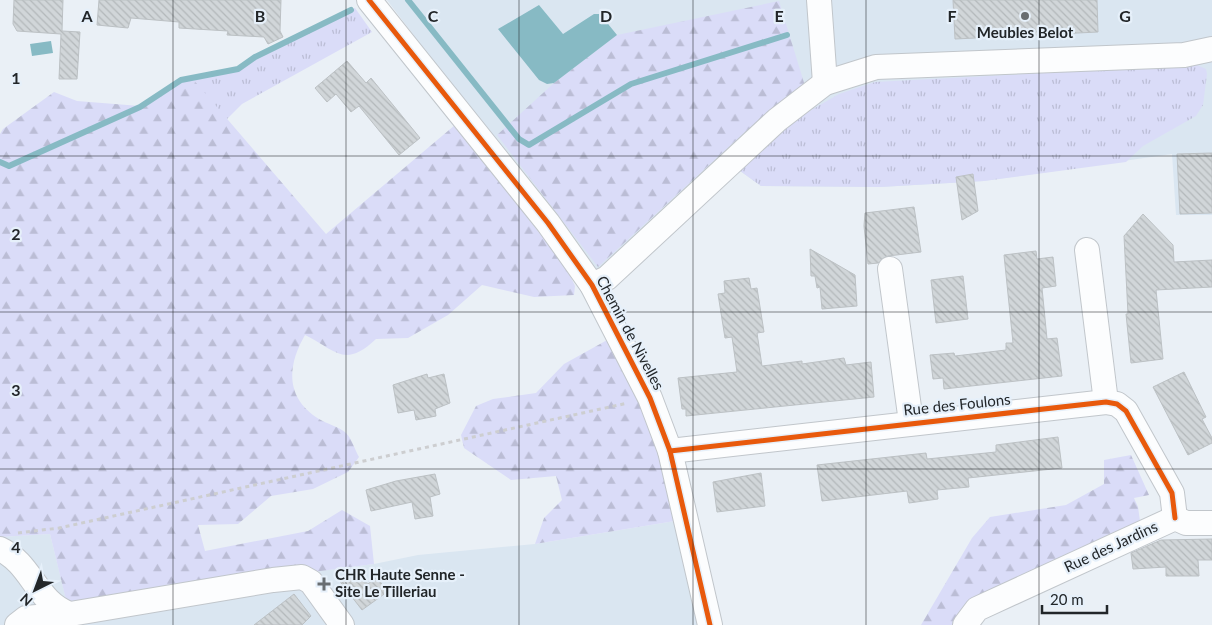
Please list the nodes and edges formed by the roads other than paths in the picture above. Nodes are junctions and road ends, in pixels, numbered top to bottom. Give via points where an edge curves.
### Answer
1 (370, 0) edge
2 (819, 0) edge
3 (1212, 49) edge
4 (825, 83) junction
5 (1087, 250) dead end
6 (890, 270) dead end
7 (592, 285) junction
8 (1106, 402) junction
9 (911, 422) junction
10 (670, 451) junction
11 (1175, 518) junction
12 (1212, 523) edge
13 (5, 542) edge
14 (70, 614) junction
15 (17, 625) edge
16 (342, 625) edge
17 (710, 625) edge
18 (964, 625) edge

1 - 7 street, Chemin de Nivelles via 548,224
2 - 4 street
3 - 4 street via 1184,55 876,67
4 - 7 street via 777,120 607,278
5 - 8 street
6 - 9 street, Rue des Foulons
7 - 10 street, Chemin de Nivelles via 650,398
8 - 9 street, Rue des Foulons
8 - 11 street via 1117,404 1126,411 1172,493
9 - 10 street, Rue des Foulons
10 - 17 street, Chemin de Nivelles
11 - 12 street, Rue des Jardins via 1186,523
11 - 18 street, Rue des Jardins via 978,609
13 - 14 street via 9,553 24,568 48,603
14 - 15 street via 26,618
14 - 16 street via 302,578 311,582

